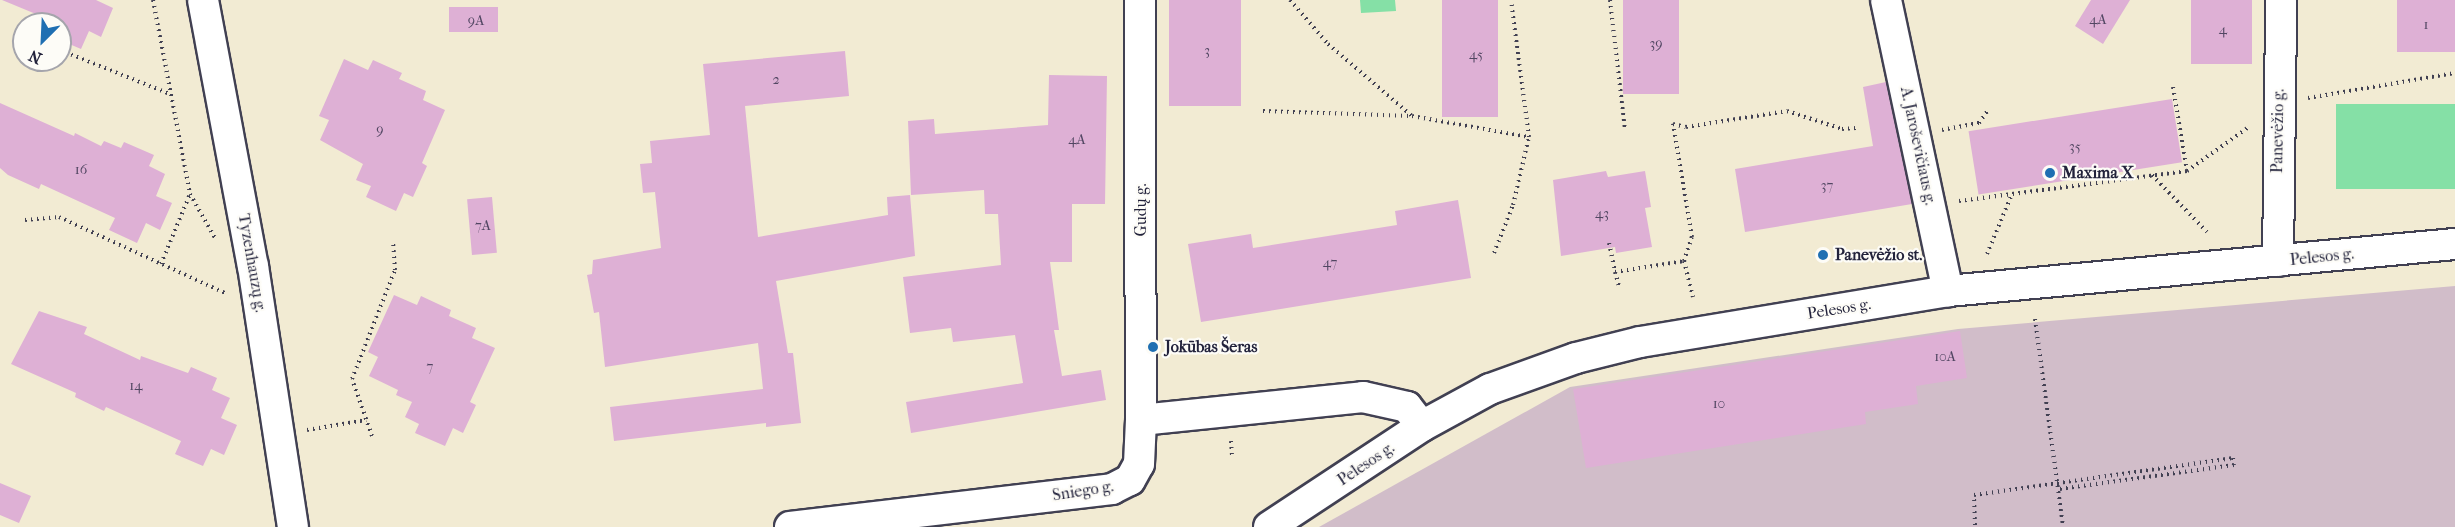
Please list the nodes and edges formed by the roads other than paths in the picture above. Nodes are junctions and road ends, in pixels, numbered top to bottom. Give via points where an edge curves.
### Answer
1 (203, 0) edge
2 (1140, 0) edge
3 (1887, 0) edge
4 (2280, 0) edge
5 (2455, 244) edge
6 (2278, 261) junction
7 (1948, 291) junction
8 (1141, 420) junction
9 (1422, 426) junction
10 (293, 527) edge
11 (790, 527) edge
12 (1269, 527) edge

1 - 10 street, Tyzenhauzų g. via 253,266
2 - 8 street, Gudų g.
3 - 7 street, A. Jaroševičiaus g.
4 - 6 street, Panevėžio g. via 2291,106
5 - 6 street, Pelesos g.
6 - 7 street, Pelesos g.
7 - 9 street, Pelesos g. via 1640,342 1576,358 1490,388
8 - 9 street via 1363,397 1407,407
8 - 11 street, Sniego g. via 1139,464 1130,480 1112,489
9 - 12 street, Pelesos g.

